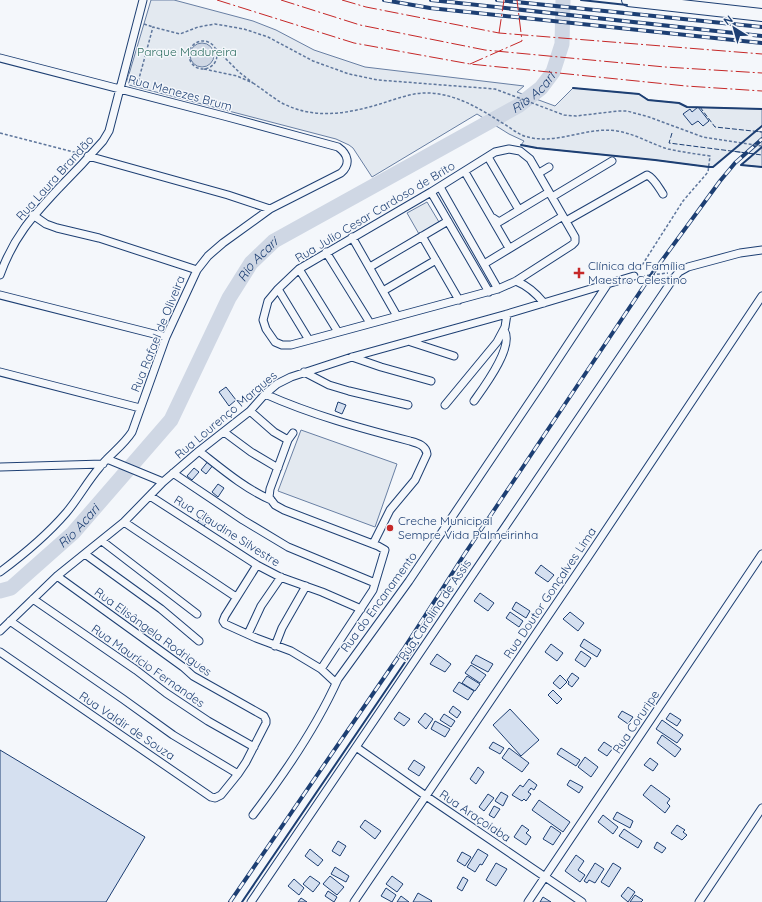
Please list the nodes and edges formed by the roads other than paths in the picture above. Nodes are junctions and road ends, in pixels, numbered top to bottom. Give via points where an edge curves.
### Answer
1 (143, 0) edge
2 (628, 0) edge
3 (762, 15) edge
4 (0, 58) edge
5 (119, 88) junction
6 (88, 156) junction
7 (488, 157) junction
8 (347, 160) joint
9 (612, 161) dead end
10 (549, 167) dead end
11 (464, 172) junction
12 (539, 173) junction
13 (440, 187) junction
14 (431, 192) junction
15 (551, 194) junction
16 (663, 194) dead end
17 (270, 209) junction
18 (520, 210) junction
19 (33, 215) junction
20 (564, 218) junction
21 (493, 219) junction
22 (448, 221) junction
23 (422, 236) junction
24 (352, 237) junction
25 (510, 248) junction
26 (762, 250) edge
27 (326, 252) junction
28 (436, 260) junction
29 (484, 264) junction
30 (370, 267) junction
31 (299, 269) junction
32 (196, 270) junction
33 (0, 275) edge
34 (634, 276) road end
35 (516, 281) junction
36 (607, 284) junction
37 (278, 289) junction
38 (498, 289) junction
39 (384, 292) junction
40 (490, 292) junction
41 (0, 295) edge
42 (762, 296) edge
43 (459, 300) junction
44 (544, 303) junction
45 (507, 314) junction
46 (397, 316) junction
47 (370, 324) junction
48 (504, 330) junction
49 (338, 332) junction
50 (166, 337) junction
51 (309, 340) junction
52 (411, 342) junction
53 (454, 356) dead end
54 (352, 357) junction
55 (0, 372) edge
56 (304, 372) junction
57 (431, 381) dead end
58 (265, 394) junction
59 (474, 401) dead end
60 (408, 405) dead end
61 (445, 405) dead end
62 (140, 408) junction
63 (250, 411) junction
64 (224, 432) junction
65 (293, 433) dead end
66 (288, 440) junction
67 (199, 451) junction
68 (105, 461) junction
69 (0, 467) edge
70 (278, 468) junction
71 (173, 473) junction
72 (163, 482) junction
73 (150, 496) junction
74 (271, 500) junction
75 (124, 522) junction
76 (102, 541) junction
77 (373, 544) junction
78 (85, 554) junction
79 (762, 554) edge
80 (257, 565) junction
81 (0, 572) edge
82 (57, 576) junction
83 (281, 577) junction
84 (375, 583) junction
85 (306, 586) junction
86 (236, 597) junction
87 (32, 599) junction
88 (361, 609) junction
89 (197, 614) dead end
90 (10, 621) junction
91 (0, 631) edge
92 (248, 634) junction
93 (198, 641) dead end
94 (275, 646) junction
95 (0, 652) edge
96 (321, 669) junction
97 (336, 683) junction
98 (259, 713) joint
99 (254, 747) junction
100 (356, 747) junction
101 (238, 774) junction
102 (426, 796) junction
103 (762, 808) edge
104 (253, 815) dead end
105 (545, 877) junction
106 (251, 902) edge
107 (354, 902) edge
108 (528, 902) edge
109 (582, 902) edge
110 (699, 902) edge

1 - 5 street, Rua Laura Brandão
2 - 3 main road
4 - 5 street, Rua Menezes Brum
5 - 6 street, Rua Laura Brandão via 109,131 104,141
5 - 8 street, Rua Menezes Brum via 338,147 344,152
6 - 17 street
6 - 19 street, Rua Laura Brandão
7 - 11 street, Rua Julio Cesar Cardoso de Brito
7 - 12 street, Rua Julio Cesar Cardoso de Brito via 503,150 520,151 530,159
7 - 18 street
8 - 17 street, Rua Rafael de Oliveira via 347,166 341,173
9 - 15 street
10 - 12 street
11 - 13 street, Rua Julio Cesar Cardoso de Brito
11 - 21 street
12 - 15 street, Rua Julio Cesar Cardoso de Brito
13 - 14 street, Rua Julio Cesar Cardoso de Brito
13 - 29 street
14 - 22 street
14 - 24 street, Rua Julio Cesar Cardoso de Brito
15 - 18 street
15 - 20 street, Rua Julio Cesar Cardoso de Brito
16 - 20 street via 653,179 646,175
17 - 32 street, Rua Rafael de Oliveira via 223,243
18 - 21 street via 499,222
19 - 32 street via 57,228 99,238
19 - 33 street, Rua Laura Brandão via 10,250
20 - 25 street
20 - 35 street, Rua Julio Cesar Cardoso de Brito via 575,237 575,242
21 - 25 street
22 - 23 street
22 - 40 street
23 - 28 street
23 - 30 street
24 - 27 street, Rua Julio Cesar Cardoso de Brito
24 - 30 street
25 - 29 street
26 - 100 street, Rua Carolina de Assis via 740,253 688,267 665,289
27 - 31 street, Rua Julio Cesar Cardoso de Brito
27 - 47 street
28 - 39 street
28 - 43 street
29 - 38 street
30 - 39 street
31 - 37 street, Rua Julio Cesar Cardoso de Brito
31 - 49 street
32 - 50 street, Rua Rafael de Oliveira
34 - 36 street, Rua Lourenço Marques
35 - 38 street, Rua Julio Cesar Cardoso de Brito
35 - 44 street via 531,289
36 - 44 street, Rua Lourenço Marques
36 - 97 street, Rua do Encanamento via 413,576
37 - 51 street
37 - 51 street, Rua Julio Cesar Cardoso de Brito via 264,311 263,320 270,335 282,346
38 - 40 street, Rua Julio Cesar Cardoso de Brito
39 - 46 street
40 - 43 street, Rua Julio Cesar Cardoso de Brito
41 - 50 street
42 - 102 street, Rua Doutor Gonçalves Lima
43 - 46 street, Rua Julio Cesar Cardoso de Brito
44 - 45 street, Rua Lourenço Marques
45 - 48 street
45 - 52 street, Rua Lourenço Marques
46 - 47 street, Rua Julio Cesar Cardoso de Brito
47 - 49 street, Rua Julio Cesar Cardoso de Brito
48 - 59 street via 507,336 505,348
48 - 61 street
49 - 51 street, Rua Julio Cesar Cardoso de Brito
50 - 62 street, Rua Rafael de Oliveira
52 - 53 street
52 - 54 street, Rua Lourenço Marques
54 - 56 street, Rua Lourenço Marques
54 - 57 street
55 - 62 street
56 - 58 street, Rua Lourenço Marques via 277,384
56 - 60 street via 329,385
58 - 63 street, Rua Lourenço Marques
58 - 77 street via 304,411 410,441 426,448 427,454 415,480 390,510
62 - 68 street, Rua Rafael de Oliveira via 137,422 126,442
63 - 64 street, Rua Lourenço Marques
63 - 66 street via 274,432
64 - 67 street, Rua Lourenço Marques
64 - 70 street
65 - 66 street
66 - 70 street
67 - 71 street, Rua Lourenço Marques
67 - 74 street via 257,494
68 - 69 street
68 - 72 street
68 - 81 street, Rua Rafael de Oliveira via 66,514
70 - 74 street via 269,494
71 - 72 street, Rua Lourenço Marques
71 - 84 street via 288,547
72 - 73 street, Rua Lourenço Marques
73 - 75 street, Rua Lourenço Marques
73 - 80 street, Rua Claudine Silvestre
74 - 77 street via 284,510
75 - 76 street, Rua Lourenço Marques
75 - 86 street
76 - 78 street, Rua Lourenço Marques
76 - 89 street
77 - 84 street via 385,550
78 - 82 street, Rua Lourenço Marques
78 - 93 street via 161,609
79 - 105 street, Rua Coruripe
80 - 83 street, Rua Claudine Silvestre
80 - 86 street
82 - 87 street, Rua Lourenço Marques
82 - 98 street, Rua Elisângela Rodrigues via 193,676
83 - 85 street, Rua Claudine Silvestre
83 - 92 street via 261,606
84 - 88 street
85 - 88 street, Rua Claudine Silvestre
85 - 94 street via 282,628
86 - 92 street via 223,621
87 - 90 street, Rua Lourenço Marques
87 - 99 street, Rua Maurício Fernandes via 208,721
88 - 96 street
90 - 91 street, Rua Lourenço Marques
90 - 101 street, Rua Valdir de Souza via 173,735
92 - 94 street
94 - 96 street via 291,651
95 - 101 street, Rua Valdir de Souza via 211,797 221,795
96 - 97 street
97 - 104 street, Rua do Encanamento via 314,727
98 - 99 street, Rua Valdir de Souza via 265,718 266,723
99 - 101 street, Rua Valdir de Souza
100 - 102 street, Rua Araçoiaba
100 - 106 street, Rua Carolina de Assis
102 - 105 street, Rua Araçoiaba
102 - 107 street, Rua Doutor Gonçalves Lima
103 - 110 street
105 - 108 street, Rua Coruripe
105 - 109 street, Rua Araçoiaba

